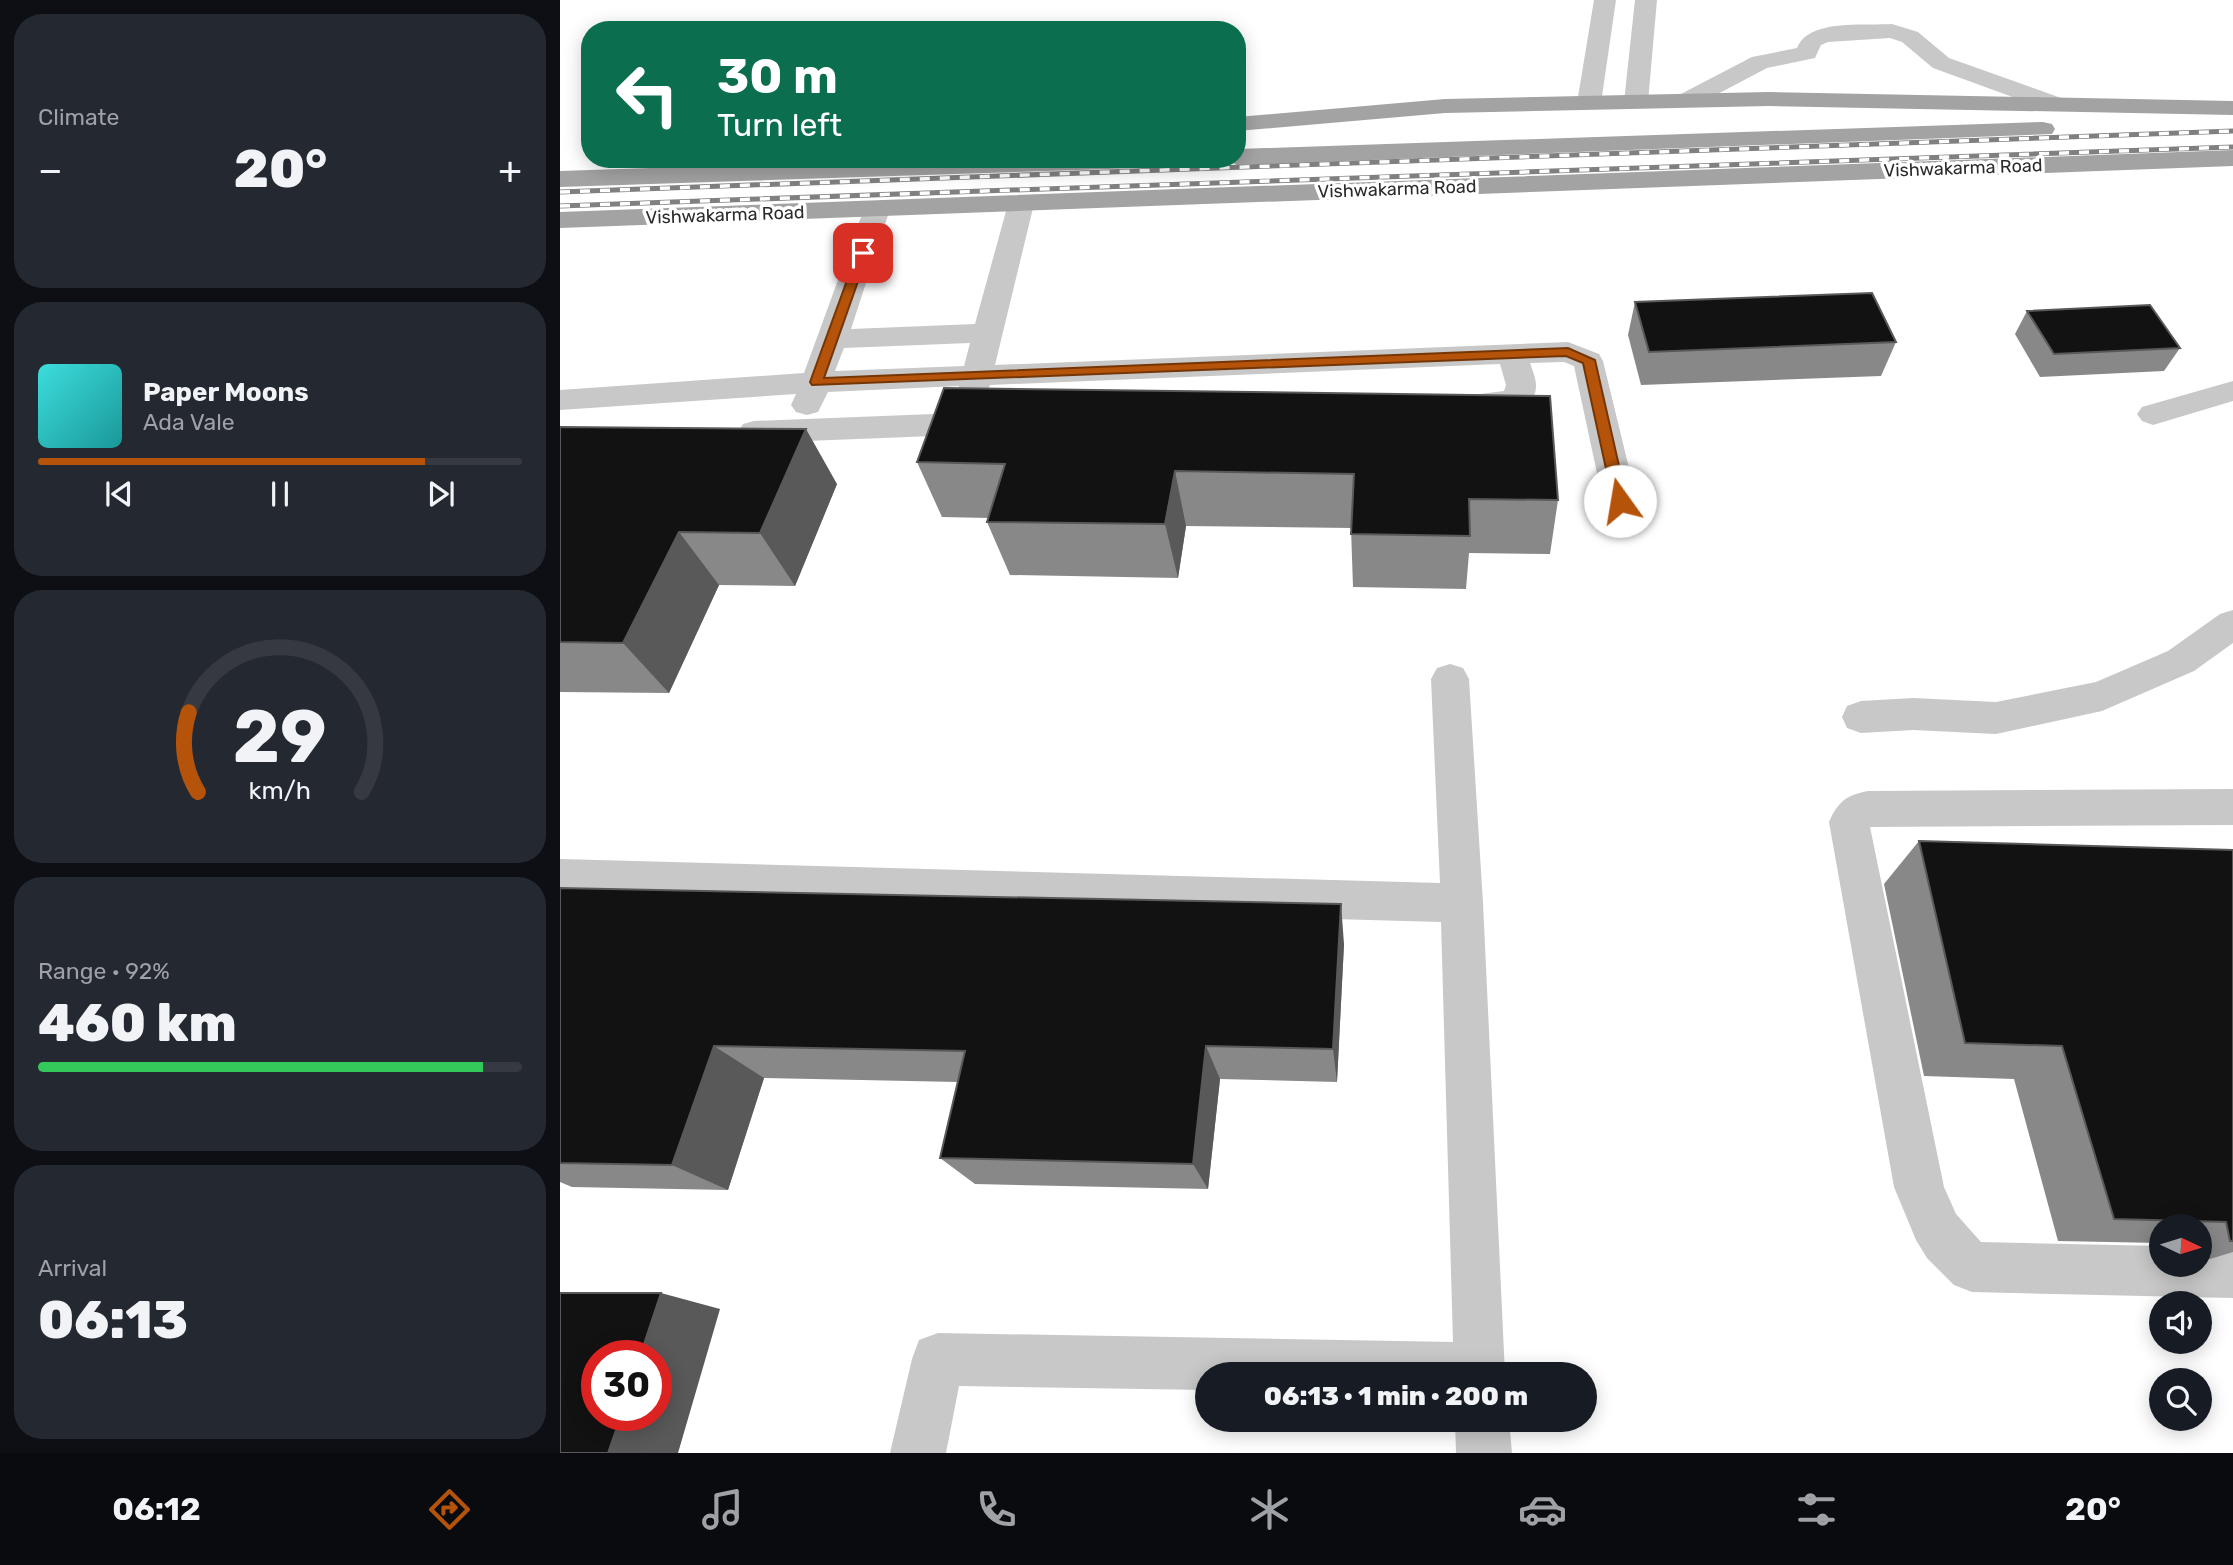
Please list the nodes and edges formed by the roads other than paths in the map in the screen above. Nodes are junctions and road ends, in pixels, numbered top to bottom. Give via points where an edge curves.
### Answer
1 (1605, 0) edge
2 (1646, 0) edge
3 (1686, 101) junction
4 (1636, 102) junction
5 (1589, 103) junction
6 (2055, 104) junction
7 (2233, 108) edge
8 (2233, 121) edge
9 (1246, 123) edge
10 (1562, 146) junction
11 (1506, 148) junction
12 (1246, 157) edge
13 (2233, 158) edge
14 (891, 168) edge
15 (560, 179) edge
16 (1567, 182) junction
17 (1507, 185) junction
18 (1021, 204) junction
19 (877, 209) junction
20 (560, 220) edge
21 (986, 333) junction
22 (833, 339) junction
23 (1512, 355) junction
24 (976, 376) junction
25 (816, 382) junction
26 (2233, 391) edge
27 (560, 400) edge
28 (1437, 405) edge
29 (2152, 414) dead end
30 (1020, 421) edge
31 (965, 424) junction
32 (797, 430) junction
33 (728, 433) edge
34 (1620, 501) dead end
35 (2233, 624) edge
36 (1450, 679) dead end
37 (1861, 717) dead end
38 (2233, 807) edge
39 (560, 878) edge
40 (1462, 903) junction
41 (2233, 1273) edge
42 (1480, 1362) edge
43 (1195, 1372) edge
44 (1483, 1432) edge
45 (918, 1453) edge
46 (1484, 1453) edge

1 - 5 street
2 - 4 street
3 - 4 main road
3 - 6 main road
3 - 6 street via 1760,62 1807,53 1811,40 1823,35 1892,31 1910,37 1941,63
4 - 5 main road
5 - 9 main road via 1445,106
6 - 7 main road
8 - 10 main road, Vishwakarma Road
10 - 11 main road, Vishwakarma Road
10 - 16 main road
11 - 12 main road, Vishwakarma Road
11 - 17 main road
13 - 16 main road, Vishwakarma Road
14 - 15 main road, Vishwakarma Road
16 - 17 main road, Vishwakarma Road
17 - 18 main road, Vishwakarma Road
18 - 19 main road, Vishwakarma Road
18 - 21 street
19 - 20 main road, Vishwakarma Road
19 - 22 street
21 - 22 street
21 - 24 street
22 - 25 street
23 - 24 street
23 - 28 street via 1521,385 1517,397 1506,403
23 - 34 street via 1568,352 1588,360
24 - 25 street
24 - 31 street
25 - 27 street
25 - 32 street
26 - 29 street
30 - 31 street
31 - 32 street
32 - 33 street
35 - 37 street via 2181,662 2102,696 1996,718
36 - 40 street
38 - 41 street via 1868,809 1857,811 1849,822 1919,1187 1947,1247 1972,1267
39 - 40 street
40 - 42 street
43 - 45 street via 938,1359
44 - 46 street

